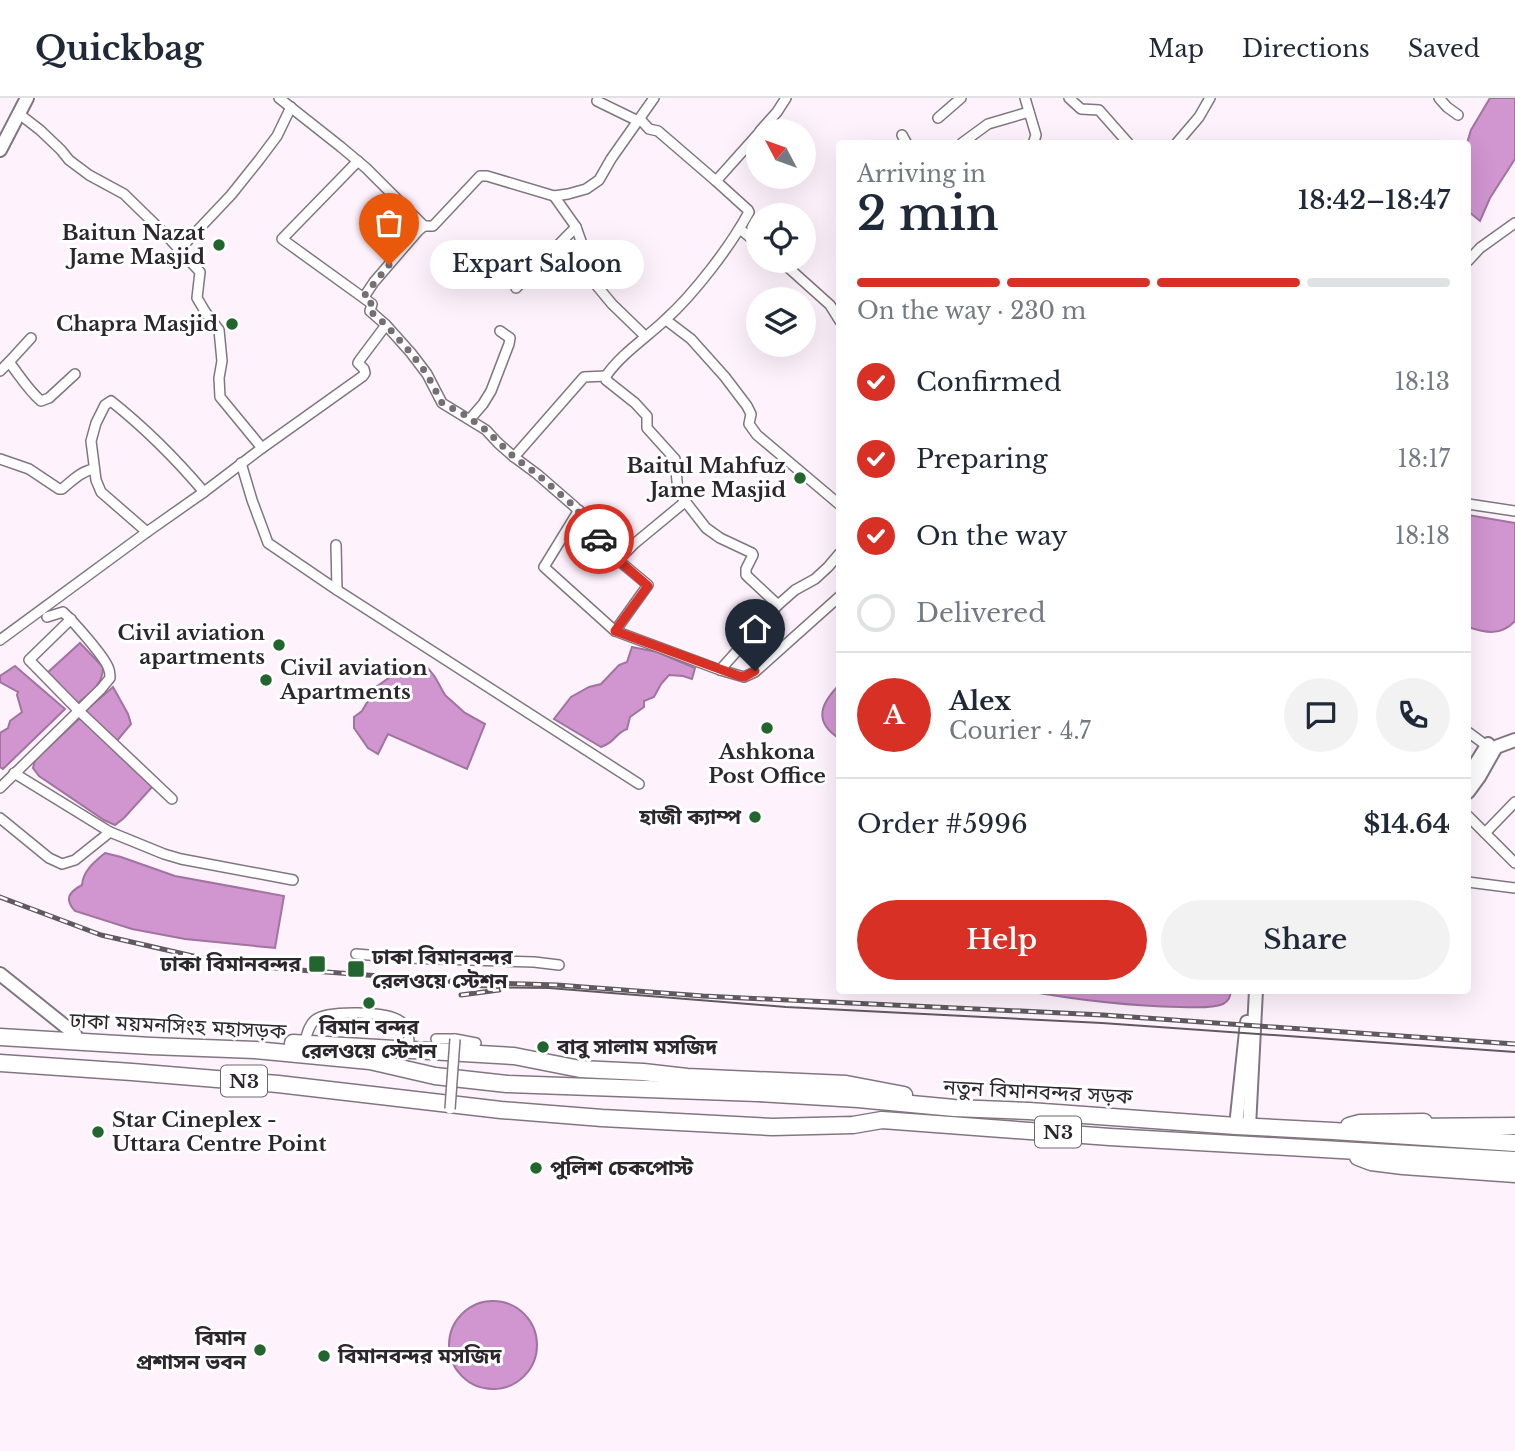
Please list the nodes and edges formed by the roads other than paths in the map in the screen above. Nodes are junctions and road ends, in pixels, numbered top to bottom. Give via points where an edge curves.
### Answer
1 (27, 98) edge
2 (279, 98) edge
3 (654, 98) edge
4 (786, 98) edge
5 (961, 98) edge
6 (1025, 98) edge
7 (1069, 98) edge
8 (1210, 98) edge
9 (1439, 98) edge
10 (597, 101) dead end
11 (291, 107) junction
12 (1029, 112) junction
13 (18, 113) junction
14 (1458, 115) dead end
15 (938, 118) dead end
16 (771, 119) edge
17 (639, 120) junction
18 (902, 135) dead end
19 (1034, 139) edge
20 (905, 140) edge
21 (967, 140) edge
22 (1125, 140) edge
23 (1179, 140) edge
24 (746, 147) edge
25 (0, 150) edge
26 (358, 162) junction
27 (716, 181) junction
28 (554, 196) junction
29 (1515, 223) edge
30 (424, 226) junction
31 (576, 228) junction
32 (740, 229) junction
33 (746, 234) edge
34 (178, 250) junction
35 (1471, 258) edge
36 (794, 273) edge
37 (516, 288) dead end
38 (364, 297) junction
39 (836, 312) edge
40 (666, 320) junction
41 (386, 325) junction
42 (500, 331) dead end
43 (645, 336) junction
44 (31, 338) dead end
45 (9, 362) junction
46 (0, 371) edge
47 (75, 374) dead end
48 (606, 376) junction
49 (470, 419) junction
50 (262, 447) junction
51 (514, 457) junction
52 (0, 459) edge
53 (242, 463) junction
54 (94, 469) junction
55 (204, 492) junction
56 (687, 501) junction
57 (836, 502) edge
58 (1471, 504) edge
59 (579, 510) junction
60 (1515, 511) edge
61 (147, 532) junction
62 (336, 545) dead end
63 (836, 558) edge
64 (618, 560) junction
65 (337, 590) junction
66 (836, 600) edge
67 (778, 605) junction
68 (47, 617) dead end
69 (71, 619) junction
70 (615, 631) junction
71 (0, 640) edge
72 (720, 670) junction
73 (79, 710) junction
74 (1515, 732) edge
75 (1471, 734) edge
76 (1515, 740) edge
77 (1487, 746) junction
78 (1471, 771) edge
79 (14, 773) junction
80 (639, 784) dead end
81 (0, 788) edge
82 (1471, 788) edge
83 (172, 799) dead end
84 (1515, 802) edge
85 (0, 818) edge
86 (1471, 820) edge
87 (110, 831) junction
88 (1485, 833) junction
89 (1515, 863) edge
90 (293, 880) dead end
91 (1471, 882) edge
92 (1515, 888) edge
93 (356, 954) dead end
94 (559, 965) dead end
95 (0, 975) edge
96 (1248, 994) edge
97 (1256, 994) edge
98 (75, 1034) junction
99 (0, 1037) edge
100 (436, 1039) dead end
101 (455, 1039) junction
102 (46, 1040) junction
103 (476, 1043) dead end
104 (304, 1044) junction
105 (409, 1050) junction
106 (0, 1063) edge
107 (558, 1086) joint
108 (928, 1100) dead end
109 (430, 1108) dead end
110 (450, 1110) junction
111 (480, 1110) junction
112 (1242, 1127) junction
113 (1509, 1127) edge
114 (1333, 1130) junction
115 (1515, 1143) edge
116 (1333, 1149) junction
117 (1515, 1160) edge
118 (1515, 1174) edge

1 - 13 street
2 - 11 street
3 - 17 street
4 - 16 street
5 - 15 street
6 - 12 street
7 - 22 street via 1081,109 1099,110
8 - 23 street
9 - 14 street
10 - 17 street
11 - 26 street
11 - 34 street via 259,160
12 - 19 street
12 - 21 street via 988,124
13 - 25 street
13 - 34 street via 69,160 124,194
17 - 27 street
17 - 28 street via 599,180 586,189
18 - 20 street
24 - 27 street
26 - 30 street
26 - 38 street via 282,239
27 - 32 street via 748,210
28 - 30 street via 480,176 433,226
28 - 31 street
29 - 35 street
30 - 38 street
31 - 37 street
31 - 43 street via 597,286
32 - 33 street
32 - 40 street
34 - 50 street via 200,272 197,298 219,330 220,397
36 - 39 street
38 - 41 street via 372,304 370,311
40 - 43 street
40 - 57 street via 691,339 747,406 749,424 757,435
41 - 49 street via 427,374 442,403
41 - 50 street via 359,361 363,376
42 - 49 street via 510,338 509,344 491,391
43 - 48 street
44 - 45 street
45 - 46 street
45 - 47 street via 41,401
48 - 51 street via 584,376
48 - 56 street via 647,416 647,428 675,459 677,489
49 - 51 street
50 - 53 street
51 - 59 street
52 - 54 street via 29,469 59,489
53 - 55 street
53 - 65 street via 268,543
54 - 55 street via 93,430 111,401
54 - 61 street via 101,492
55 - 61 street
56 - 64 street
56 - 67 street via 706,528 752,553 746,575
58 - 60 street
59 - 64 street
59 - 70 street via 544,568
61 - 71 street
62 - 65 street
63 - 67 street
64 - 70 street via 648,586
65 - 80 street
66 - 72 street via 750,675
67 - 72 street
68 - 69 street via 63,612
69 - 73 street via 110,669 110,678
69 - 73 street via 29,660
70 - 72 street
73 - 79 street
73 - 83 street
74 - 77 street
75 - 77 street
76 - 82 street via 1496,747
77 - 78 street
79 - 81 street
79 - 87 street
84 - 88 street
85 - 87 street via 49,858 62,863 75,860
86 - 88 street
87 - 90 street via 181,859
88 - 89 street
91 - 92 street
93 - 94 street
95 - 98 street
96 - 112 street
97 - 112 street
98 - 102 highway, নতুন বিমানবন্দর সড়ক
98 - 104 highway, নতুন বিমানবন্দর সড়ক
99 - 102 highway, ঢাকা ময়মনসিংহ মহাসড়ক / N3
100 - 101 street
101 - 103 street
101 - 110 street, bridge
102 - 107 highway, ঢাকা ময়মনসিংহ মহাসড়ক / N3 via 255,1050 370,1061 435,1076
104 - 105 highway, নতুন বিমানবন্দর সড়ক
104 - 105 street via 310,1024 318,1017 386,1014 401,1021 409,1032
105 - 108 highway, নতুন বিমানবন্দর সড়ক via 514,1056 580,1069 846,1084
106 - 111 highway, N3 via 265,1083
107 - 112 highway, নতুন বিমানবন্দর সড়ক / N3 via 808,1096
109 - 110 street
110 - 111 street
111 - 116 highway, নতুন বিমানবন্দর সড়ক / N3 via 772,1128 882,1120
112 - 114 highway, নতুন বিমানবন্দর সড়ক / N3
113 - 114 highway
114 - 115 highway, নতুন বিমানবন্দর সড়ক / N3
116 - 117 highway, নতুন বিমানবন্দর সড়ক / N3
116 - 118 highway via 1371,1162

